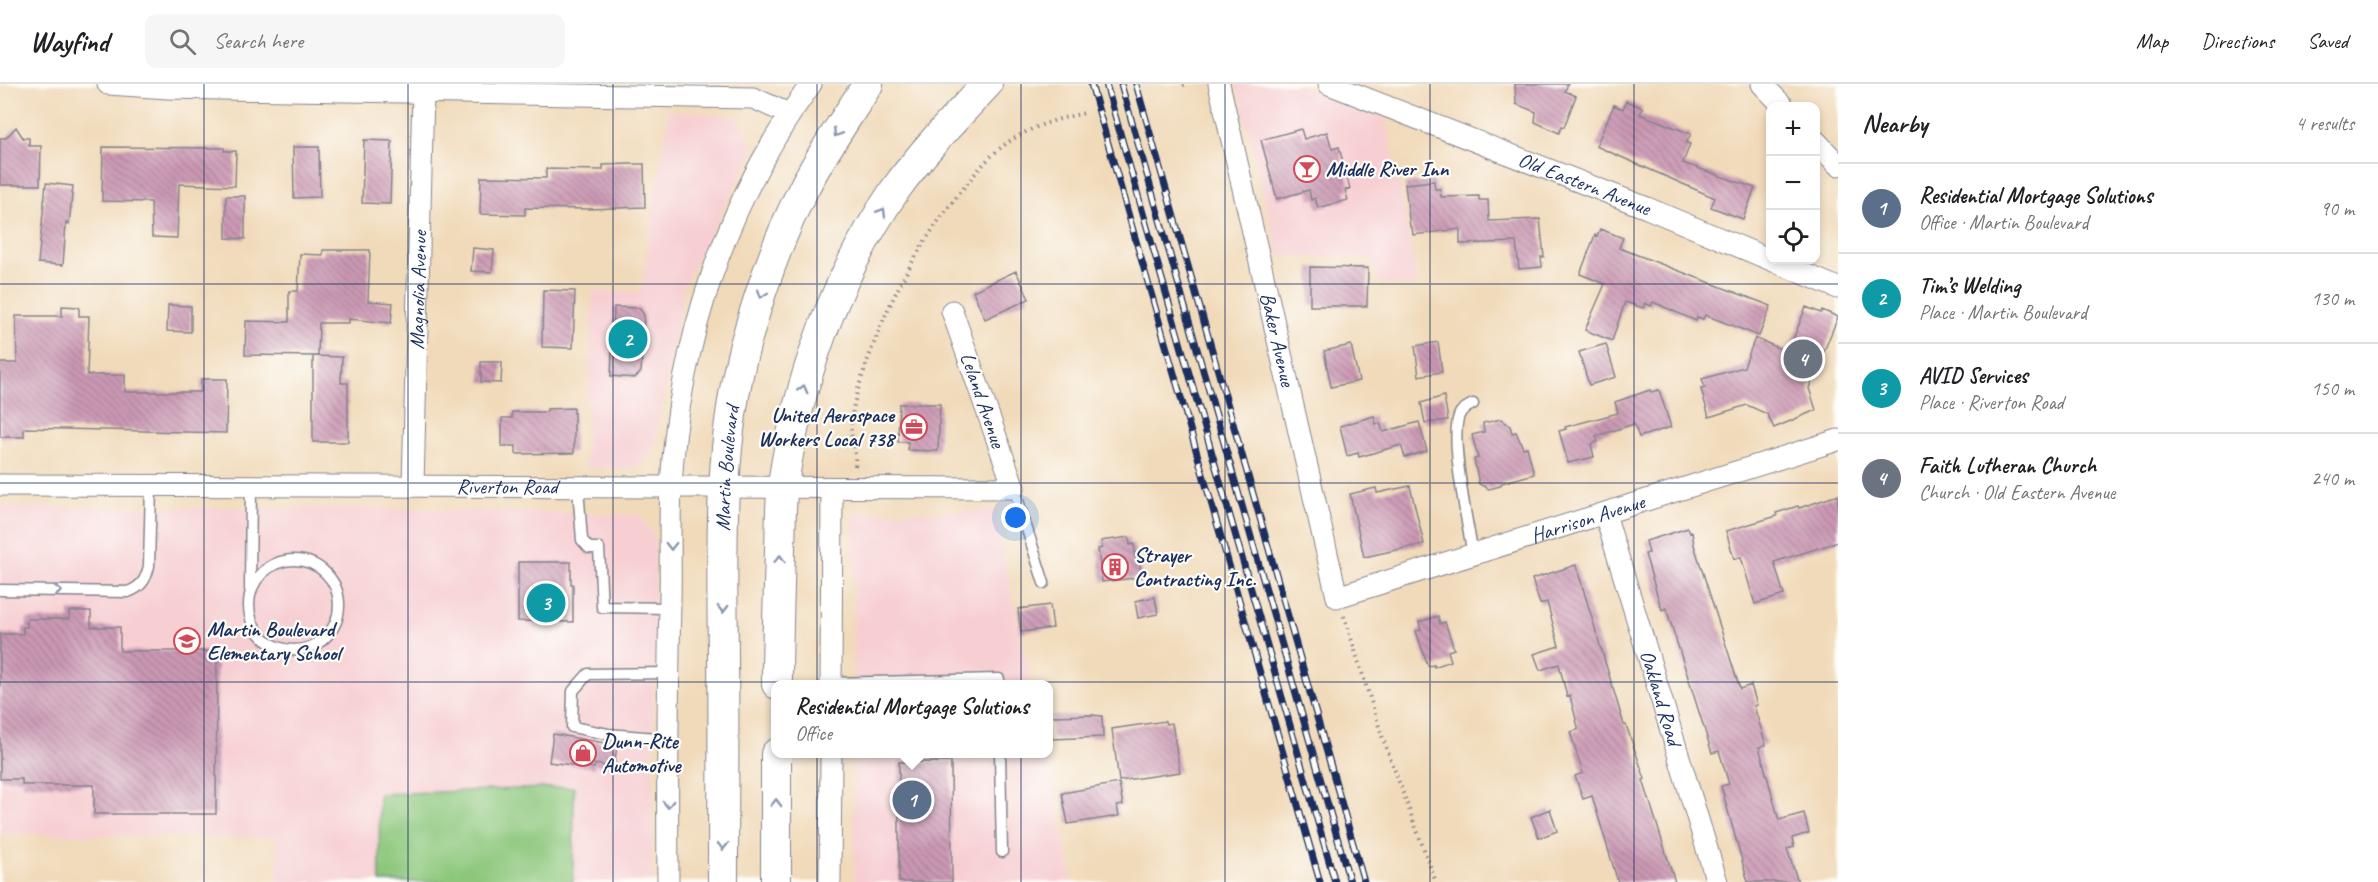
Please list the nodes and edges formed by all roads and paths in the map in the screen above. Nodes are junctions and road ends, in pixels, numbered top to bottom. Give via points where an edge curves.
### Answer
1 (108, 84) edge
2 (811, 84) edge
3 (868, 84) edge
4 (987, 84) edge
5 (1219, 84) edge
6 (1329, 84) edge
7 (1762, 84) edge
8 (423, 88) edge
9 (1779, 102) edge
10 (1085, 113) dead end
11 (789, 114) junction
12 (1820, 146) edge
13 (1838, 165) edge
14 (1838, 288) edge
15 (952, 311) dead end
16 (1473, 404) dead end
17 (1838, 440) edge
18 (0, 485) edge
19 (151, 486) junction
20 (251, 486) junction
21 (412, 486) junction
22 (578, 487) junction
23 (671, 487) junction
24 (724, 487) junction
25 (783, 488) junction
26 (832, 488) junction
27 (854, 488) junction
28 (1014, 488) junction
29 (1605, 514) junction
30 (1473, 555) junction
31 (1044, 583) dead end
32 (0, 590) edge
33 (250, 595) junction
34 (1337, 597) junction
35 (669, 608) junction
36 (669, 673) junction
37 (777, 680) edge
38 (831, 680) edge
39 (965, 680) edge
40 (999, 680) edge
41 (668, 739) junction
42 (776, 758) edge
43 (831, 758) edge
44 (1000, 758) edge
45 (1002, 852) dead end
46 (668, 882) edge
47 (723, 882) edge
48 (776, 882) edge
49 (830, 882) edge
50 (1436, 882) edge
51 (1717, 882) edge

1 - 8 street via 168,88
2 - 11 street
3 -> 24 main road, Martin Boulevard via 806,185 764,285 734,393
25 -> 4 main road via 792,429 808,371 837,294 895,190
5 - 34 street, Baker Avenue
6 - 14 street, Old Eastern Avenue via 1647,208
7 - 9 street
8 - 11 street via 753,98
8 - 21 street, Magnolia Avenue
10 - 27 path via 1053,120 1013,139 986,160 908,268 882,319 850,423 856,455
11 - 23 street via 746,192 710,280 682,390
12 - 13 street
15 - 28 street, Leland Avenue
16 - 30 lane via 1461,411 1458,430 1462,497
17 - 29 street, Harrison Avenue
18 - 19 street, Riverton Road
19 - 20 street, Riverton Road
32 -> 19 lane via 128,592 139,588 149,566
20 - 21 street, Riverton Road
20 - 33 lane
21 - 22 street, Riverton Road
22 - 23 street, Riverton Road
22 - 35 lane via 582,540 589,548 599,548 602,607
23 - 24 street, Riverton Road
23 -> 35 street
24 - 25 street, Riverton Road
24 -> 47 main road, Martin Boulevard
25 - 26 street, Riverton Road
37 -> 25 main road
26 - 27 street, Riverton Road
26 - 38 street
27 - 28 street, Riverton Road
28 - 31 lane
29 - 30 street, Harrison Avenue
29 - 51 street, Oakland Road
30 - 34 street, Harrison Avenue
33 - 33 lane via 253,625 262,638 275,646 290,650 311,646 329,634 337,621 339,599 331,578 307,561 278,562 260,576
34 - 50 path via 1382,736
35 - 36 street
36 - 41 street
36 - 41 lane via 588,674 573,691 572,727
39 - 40 lane
41 -> 46 street
48 -> 42 main road
43 - 49 street
44 - 45 lane

